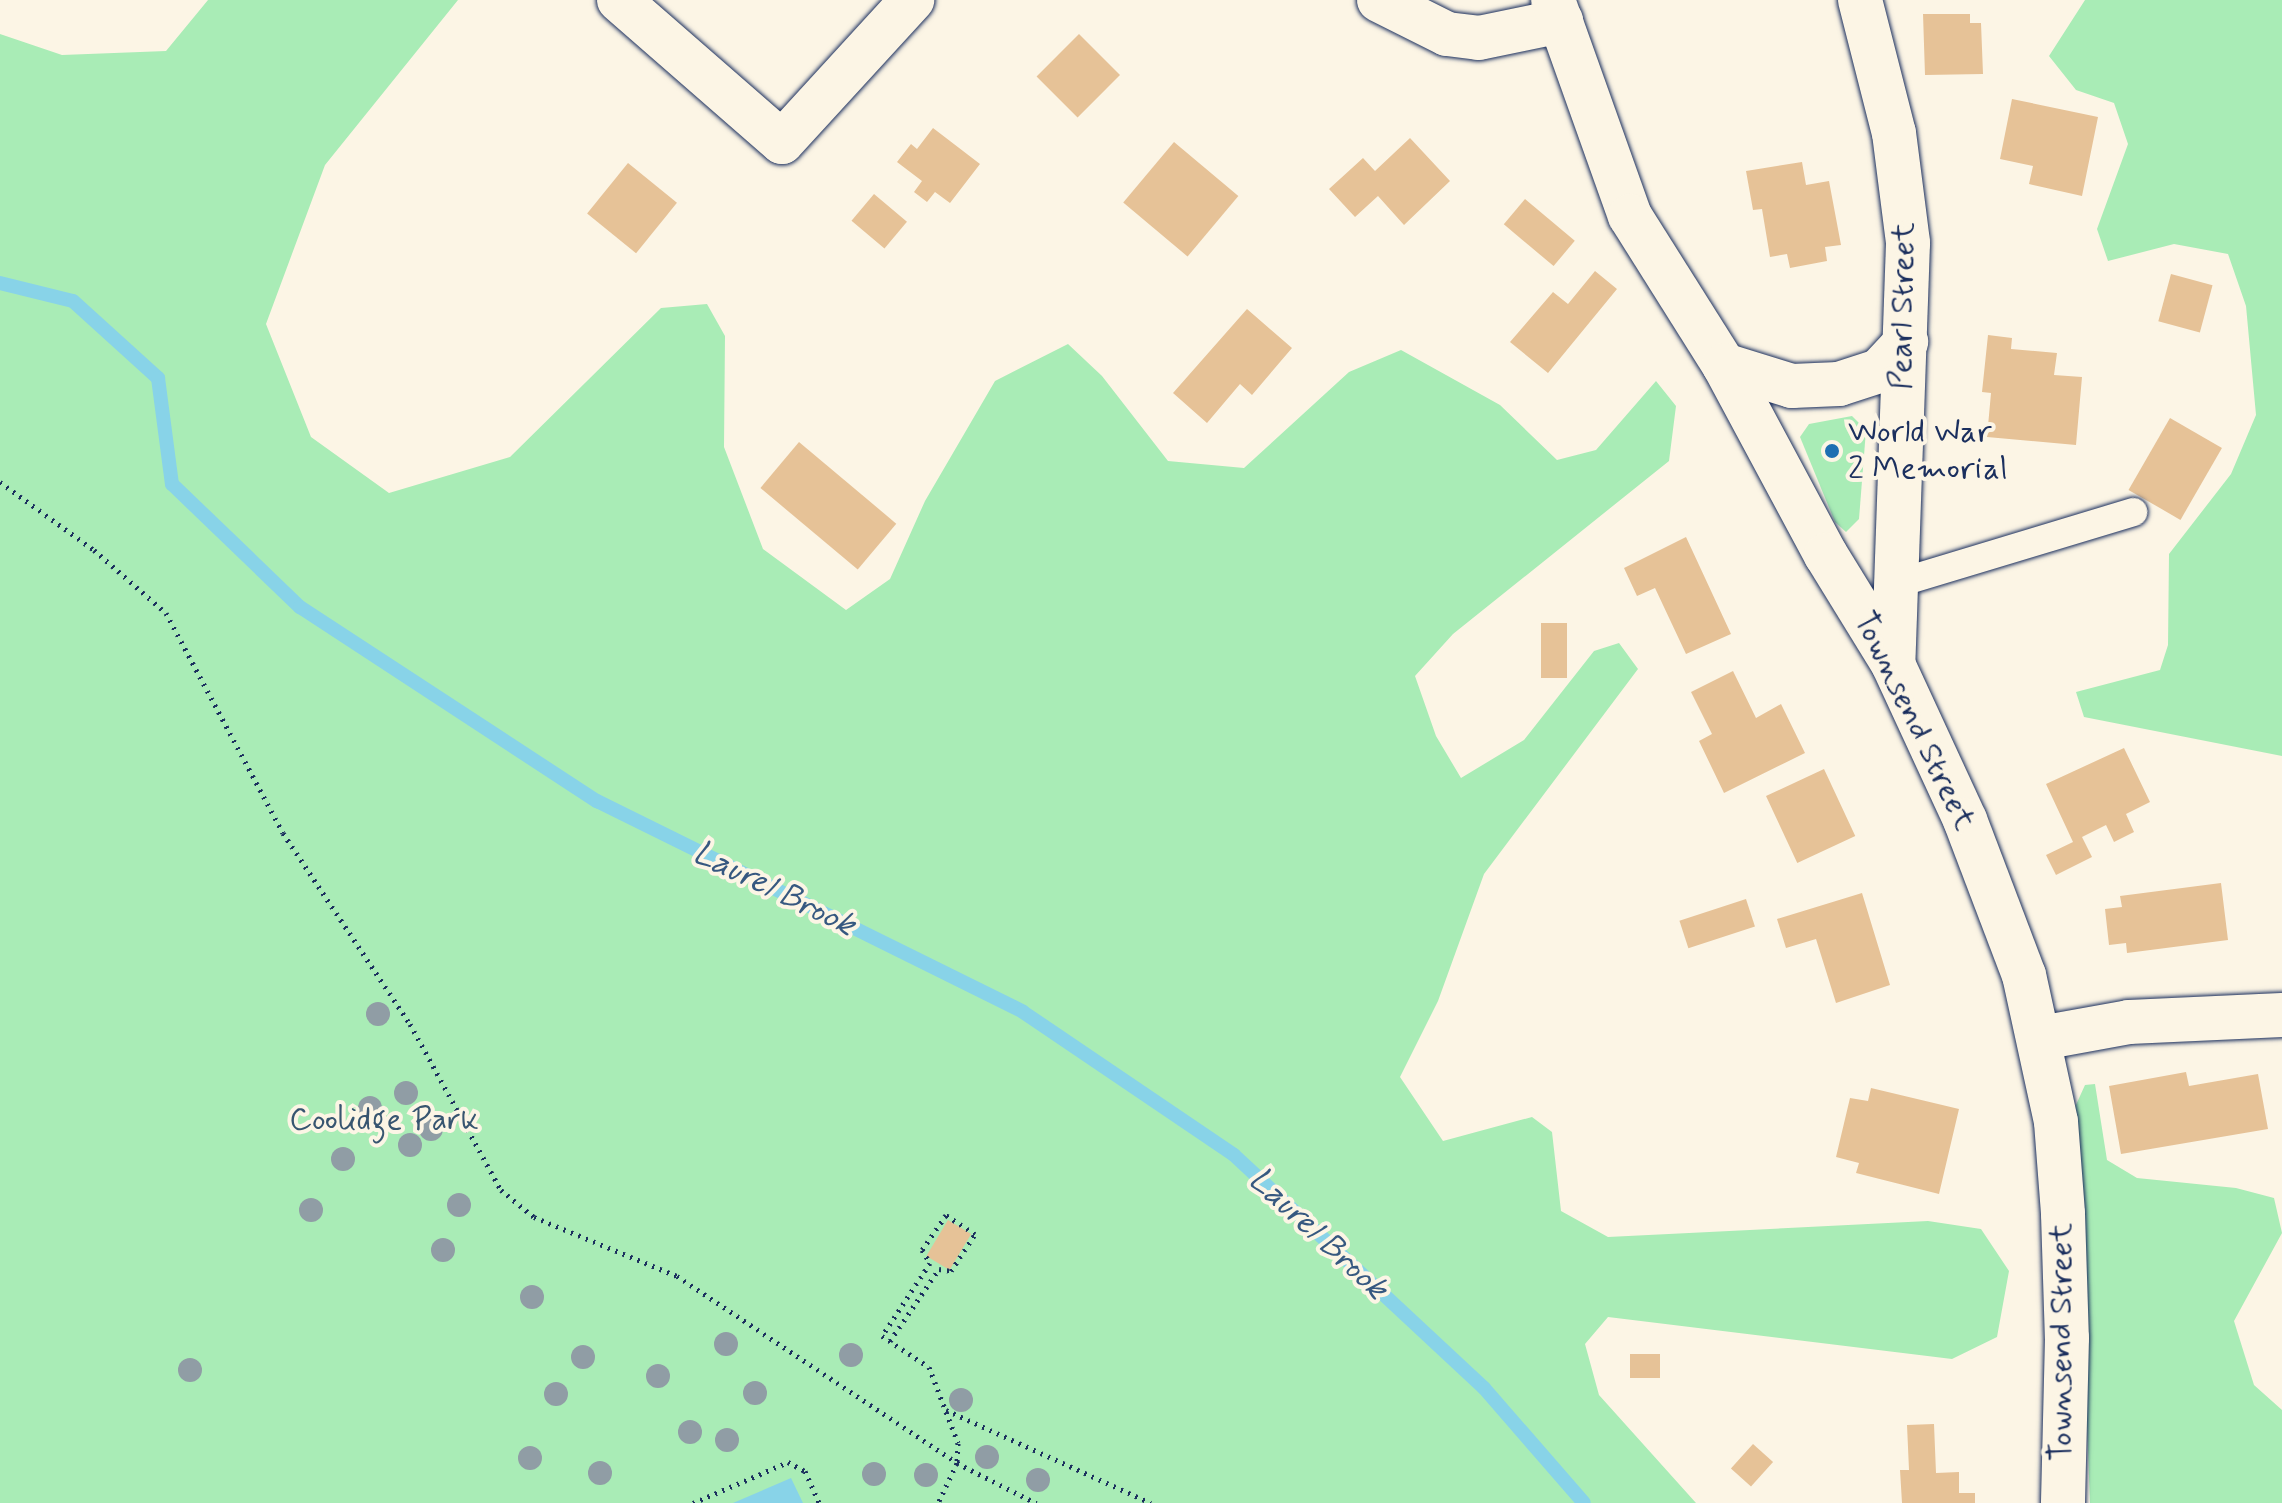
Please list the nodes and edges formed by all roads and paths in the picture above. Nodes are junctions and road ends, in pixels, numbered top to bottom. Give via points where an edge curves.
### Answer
1 (619, 0) edge
2 (912, 0) edge
3 (1379, 0) edge
4 (1860, 0) edge
5 (1557, 10) edge
6 (1906, 342) junction
7 (1724, 365) junction
8 (0, 482) edge
9 (2133, 512) dead end
10 (1895, 584) junction
11 (1893, 664) junction
12 (2282, 1015) edge
13 (2041, 1038) junction
14 (890, 1341) junction
15 (945, 1410) junction
16 (957, 1463) junction
17 (693, 1503) edge
18 (819, 1503) edge
19 (938, 1503) edge
20 (1036, 1503) edge
21 (1151, 1503) edge
22 (2063, 1503) edge

1 - 2 street via 782,142
3 - 5 street via 1447,34 1479,38
4 - 6 street, Pearl Street via 1903,188
5 - 7 street, Townsend Street via 1630,216
6 - 7 street via 1879,371 1839,384 1792,386
6 - 10 street, Pearl Street
7 - 11 street, Townsend Street via 1826,555
8 - 16 path via 94,550 166,613 283,833 410,1024 501,1190 534,1217 677,1276
9 - 10 lane
10 - 11 street, Pearl Street
11 - 13 street, Townsend Street via 1965,820 2024,975
12 - 13 street via 2129,1022
13 - 22 street, Townsend Street via 2056,1122 2063,1214
14 - 14 path via 939,1269 951,1271 975,1234 946,1215 922,1250 930,1263 882,1336
14 - 15 path via 929,1367
15 - 16 path via 958,1443
15 - 21 path
16 - 19 path
16 - 20 path
17 - 18 path via 788,1462 805,1471

